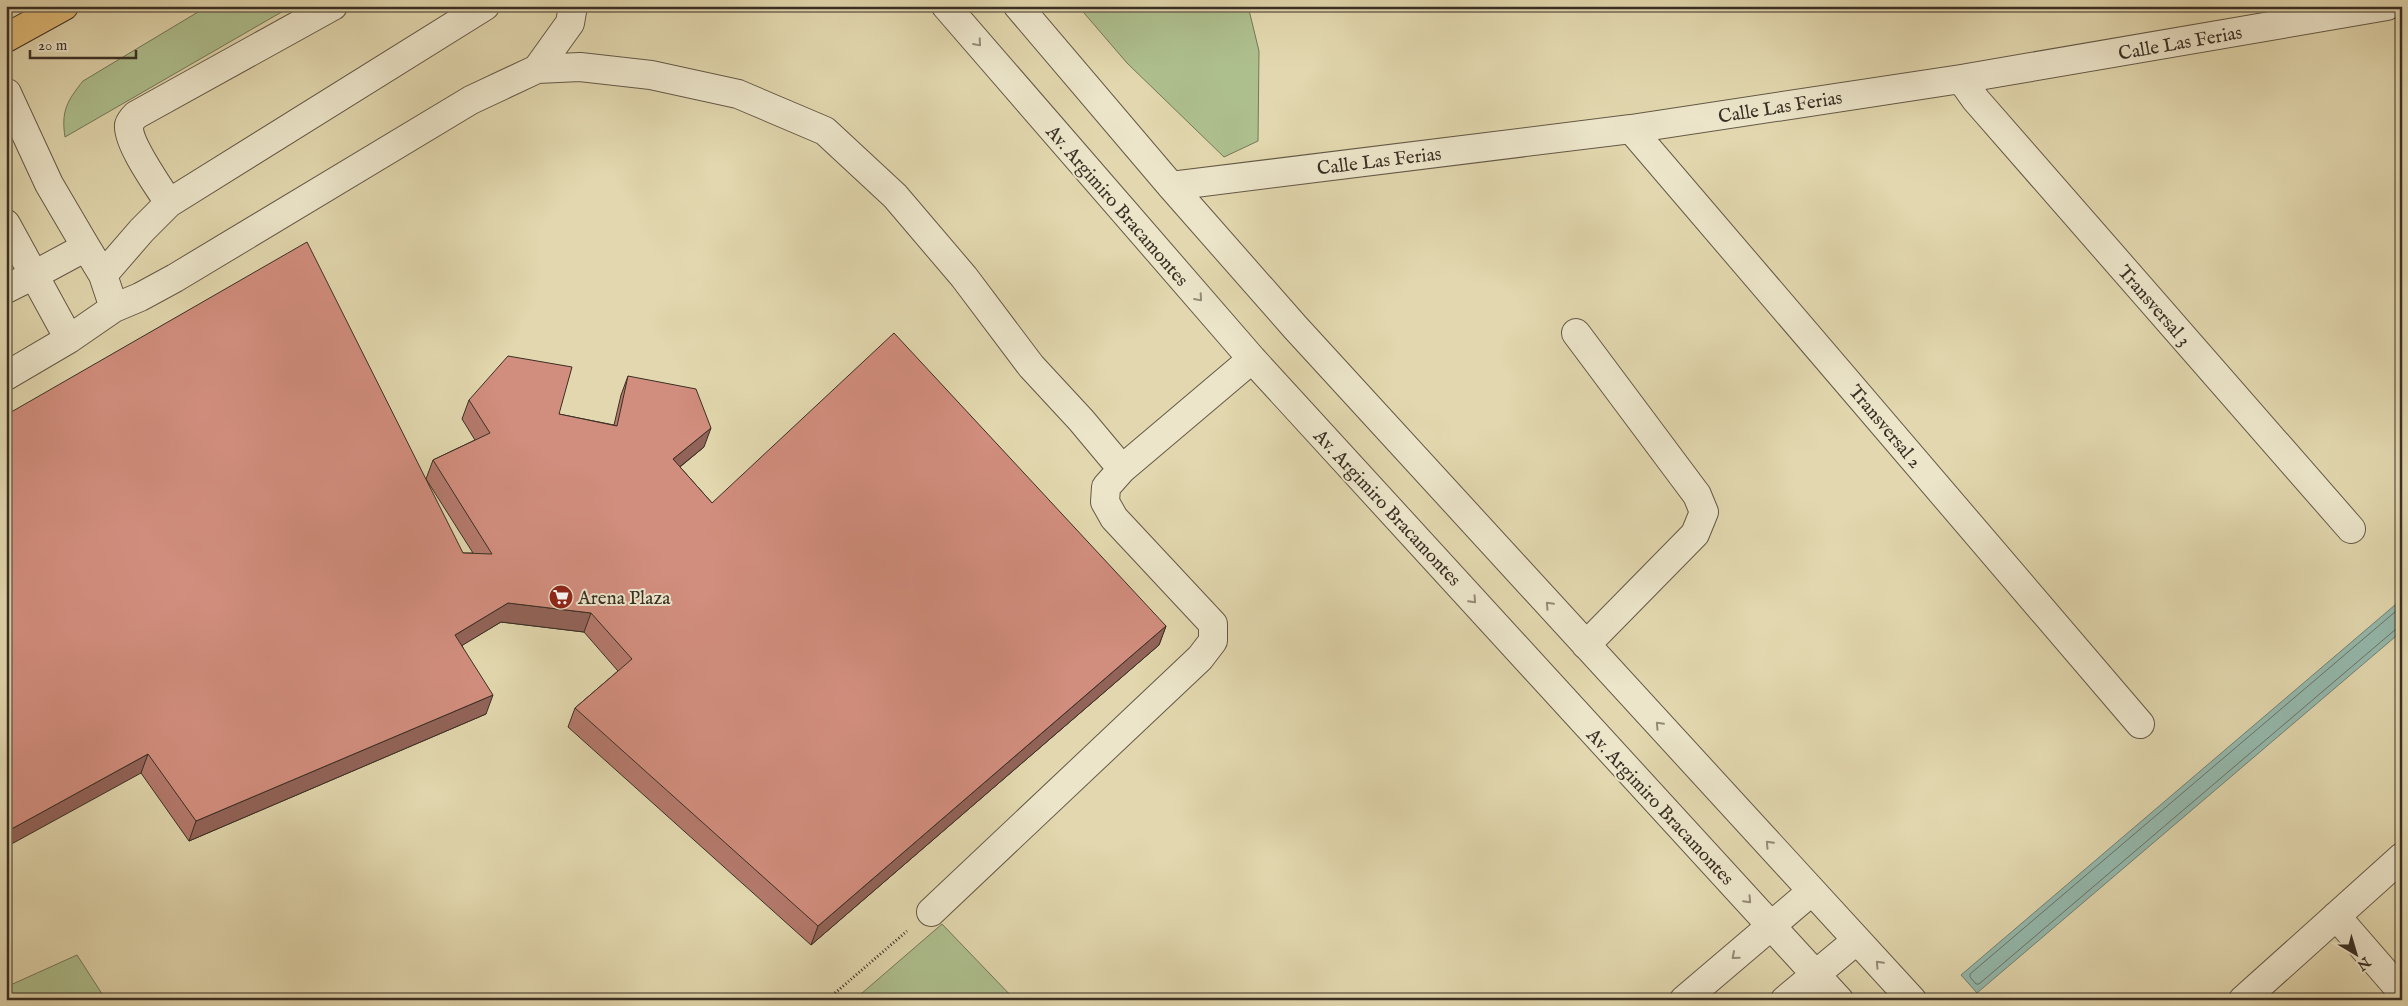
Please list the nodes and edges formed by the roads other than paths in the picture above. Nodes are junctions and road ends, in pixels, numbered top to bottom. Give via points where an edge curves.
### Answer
1 (64, 6) edge
2 (333, 6) edge
3 (485, 6) edge
4 (573, 6) edge
5 (946, 6) edge
6 (1018, 6) edge
7 (2387, 6) edge
8 (6, 38) edge
9 (537, 69) junction
10 (1961, 79) junction
11 (7, 93) edge
12 (1631, 129) junction
13 (1170, 186) junction
14 (169, 203) junction
15 (6, 224) edge
16 (86, 247) junction
17 (34, 275) junction
18 (103, 275) junction
19 (6, 289) edge
20 (114, 308) junction
21 (1576, 333) dead end
22 (69, 340) junction
23 (1252, 359) junction
24 (6, 376) edge
25 (1122, 469) junction
26 (2351, 529) dead end
27 (1586, 645) junction
28 (2140, 724) dead end
29 (2402, 857) edge
30 (1812, 891) junction
31 (931, 912) road end
32 (2336, 916) junction
33 (1771, 925) junction
34 (1857, 940) junction
35 (1815, 974) junction
36 (2402, 992) edge
37 (1684, 1000) edge
38 (1785, 1000) edge
39 (1839, 1000) edge
40 (1912, 1000) edge
41 (2243, 1000) edge

1 - 8 main road
2 - 14 street via 136,115 129,126 136,149
3 - 14 street
4 - 9 street via 570,23
5 -> 23 street, Av. Argimiro Bracamontes
6 - 13 street
7 - 10 street, Calle Las Ferias
9 - 20 street via 471,100 175,278
9 - 25 street via 580,67 651,75 738,94 825,132 895,196 964,277 1031,366
10 - 12 street, Calle Las Ferias
10 - 26 street, Transversal 3
11 - 16 street via 49,184
12 - 13 street, Calle Las Ferias
12 - 28 street, Transversal 2
27 -> 13 street
14 - 18 street
15 - 17 street
16 - 17 street
16 - 18 street
17 - 19 street
17 - 22 street
18 - 20 street
20 - 22 street
21 - 27 street via 1697,495 1704,512 1695,534
22 - 24 street
23 - 25 street
23 -> 33 street, Av. Argimiro Bracamontes
25 - 31 street via 1106,487 1105,502 1114,518 1213,624 1213,641 1200,658
30 -> 27 street
29 - 32 street
30 - 33 street
30 - 34 street
32 - 36 street
32 - 41 street
33 - 35 street, Av. Argimiro Bracamontes
33 -> 37 street
34 - 35 street
40 -> 34 street
35 - 38 street
35 - 39 street, Av. Argimiro Bracamontes

